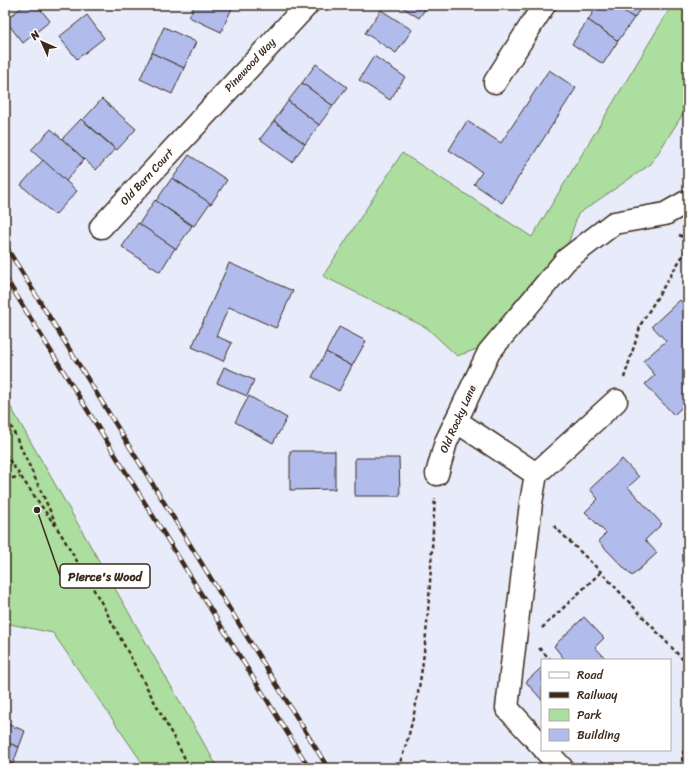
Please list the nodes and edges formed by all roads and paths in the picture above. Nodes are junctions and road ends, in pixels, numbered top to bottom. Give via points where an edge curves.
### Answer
1 (307, 5) edge
2 (544, 5) edge
3 (495, 82) dead end
4 (194, 126) joint
5 (688, 201) edge
6 (665, 214) junction
7 (688, 222) edge
8 (101, 227) dead end
9 (688, 246) edge
10 (616, 401) joint
11 (5, 413) edge
12 (456, 421) junction
13 (5, 454) edge
14 (437, 474) joint
15 (536, 474) junction
16 (20, 477) junction
17 (5, 479) edge
18 (531, 503) junction
19 (61, 534) junction
20 (601, 572) junction
21 (541, 629) dead end
22 (688, 665) edge
23 (688, 721) edge
24 (541, 745) edge
25 (546, 751) edge
26 (190, 768) edge
27 (398, 768) edge
28 (562, 768) edge
29 (681, 768) edge

1 - 4 street, Pinewood Way
2 - 3 street
4 - 8 street, Old Barn Court
5 - 6 street, Old Rocky Lane
6 - 7 street, Old Rocky Lane
6 - 12 street, Old Rocky Lane via 614,223 566,260 489,352
9 - 10 path via 641,324
10 - 15 street
11 - 19 path
12 - 14 street, Old Rocky Lane via 446,442
12 - 15 street
13 - 16 path
14 - 27 path via 421,669 407,743
15 - 18 street
16 - 17 path
16 - 19 path
18 - 20 path
18 - 24 street via 507,708
19 - 26 path via 101,602
20 - 21 path
20 - 22 path
23 - 29 path
25 - 28 street

